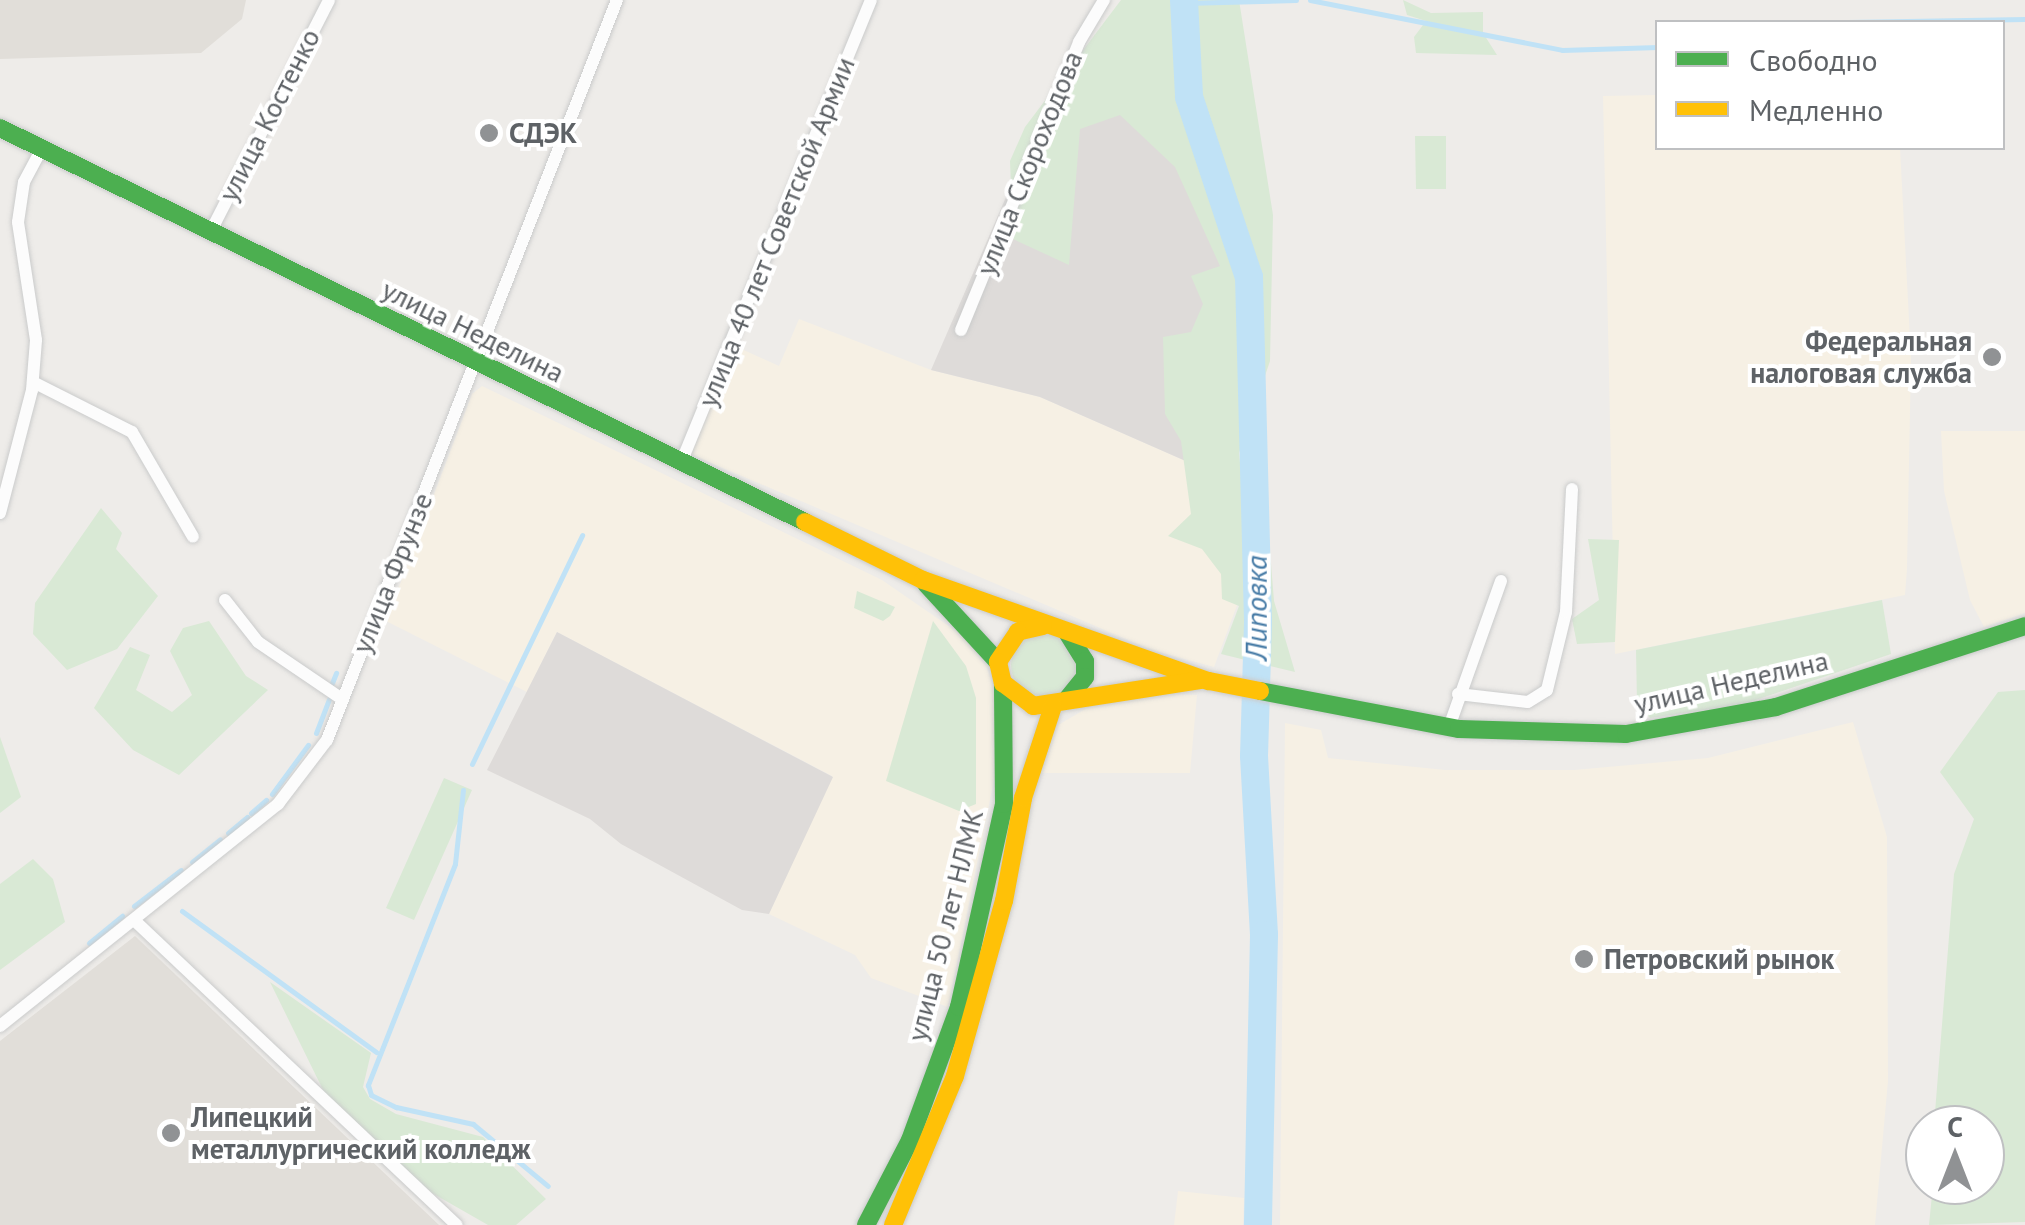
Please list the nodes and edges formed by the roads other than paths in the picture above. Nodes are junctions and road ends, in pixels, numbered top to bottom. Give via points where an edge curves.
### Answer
1 (328, 0) edge
2 (617, 0) edge
3 (871, 0) edge
4 (1104, 0) edge
5 (0, 128) edge
6 (42, 148) junction
7 (210, 231) junction
8 (962, 330) dead end
9 (473, 362) junction
10 (33, 382) junction
11 (681, 463) junction
12 (1572, 490) dead end
13 (0, 513) edge
14 (193, 537) dead end
15 (923, 580) junction
16 (1500, 581) dead end
17 (225, 600) dead end
18 (1047, 625) junction
19 (2025, 626) edge
20 (1068, 634) junction
21 (998, 662) junction
22 (1207, 680) junction
23 (1003, 683) junction
24 (1458, 694) junction
25 (342, 700) junction
26 (1061, 702) junction
27 (1449, 728) junction
28 (134, 920) junction
29 (0, 1026) edge
30 (457, 1225) edge
31 (866, 1225) edge
32 (893, 1225) edge

1 - 7 street, улица Костенко
2 - 9 street, улица Фрунзе
3 - 11 street, улица 40 лет Советской Армии
4 - 8 street, улица Скороходова via 1079,42
5 - 6 main road, улица Неделина
6 - 7 main road, улица Неделина
6 - 10 street via 24,182 18,222 36,340
7 - 9 main road, улица Неделина
9 - 11 main road, улица Неделина
9 - 25 street, улица Фрунзе
10 - 13 street
10 - 14 street via 132,432
11 - 15 main road, улица Неделина
12 - 24 street via 1566,612 1547,690 1528,702
15 - 18 main road, улица Неделина
15 - 21 main road
16 - 24 street
17 - 25 street via 258,642
18 - 20 main road
18 - 21 main road via 1018,632
19 - 27 main road, улица Неделина via 1776,707 1672,729 1598,736
20 - 22 main road
20 - 26 main road via 1085,661 1084,677
21 - 23 main road
22 - 26 main road
22 - 27 main road, улица Неделина
23 - 26 main road via 1032,706
23 - 31 main road, улица 50 лет НЛМК via 1004,804 959,1007 910,1140
24 - 27 street
25 - 28 street, улица Фрунзе via 326,740 278,804
26 - 32 main road, улица 50 лет НЛМК via 1023,798 1004,901 955,1076
28 - 29 street, улица Фрунзе
28 - 30 street

